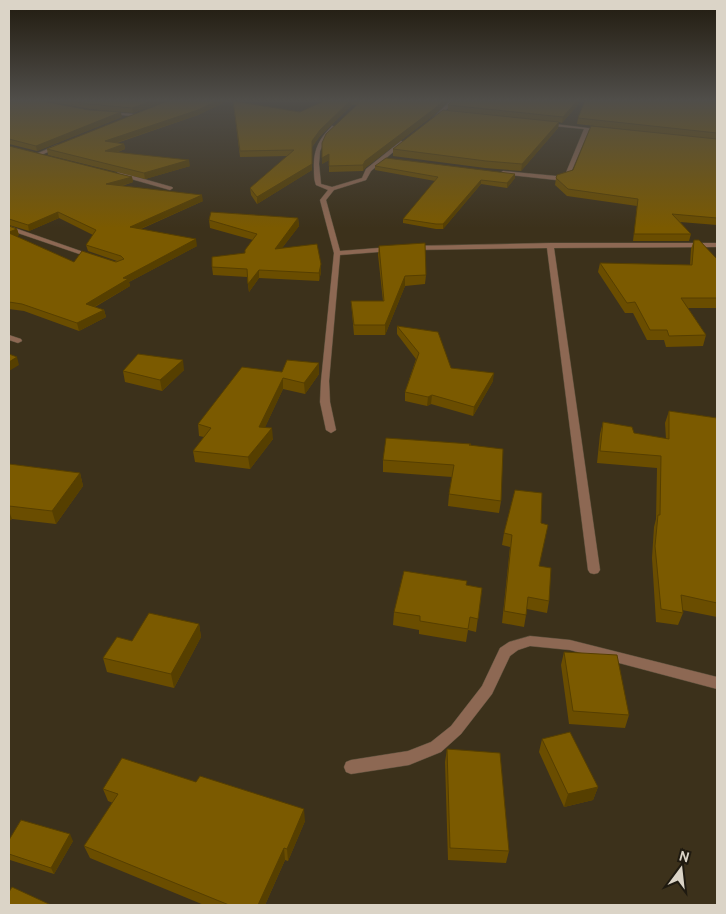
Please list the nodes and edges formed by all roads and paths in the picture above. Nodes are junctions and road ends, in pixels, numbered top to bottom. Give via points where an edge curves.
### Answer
1 (66, 143) edge
2 (320, 143) edge
3 (403, 143) edge
4 (581, 143) edge
5 (31, 152) edge
6 (39, 154) junction
7 (48, 156) edge
8 (383, 158) junction
9 (392, 159) edge
10 (494, 172) edge
11 (114, 173) edge
12 (170, 188) dead end
13 (332, 189) junction
14 (9, 228) edge
15 (550, 245) junction
16 (717, 245) edge
17 (337, 253) junction
18 (101, 260) edge
19 (9, 336) edge
20 (18, 341) dead end
21 (331, 430) dead end
22 (594, 570) dead end
23 (717, 683) edge
24 (351, 767) dead end

1 - 6 street
2 - 13 street via 317,148 317,181 319,185
3 - 8 street
4 - 10 street via 567,176 556,178
5 - 6 street
6 - 7 street
8 - 9 street
8 - 13 street via 368,170 364,179
11 - 12 street
13 - 17 street via 323,200
14 - 18 street
15 - 16 street
15 - 17 street
15 - 22 street
17 - 21 street via 325,381 325,402
19 - 20 street
23 - 24 street via 570,645 530,641 505,652 487,690 456,730 436,747 409,758

